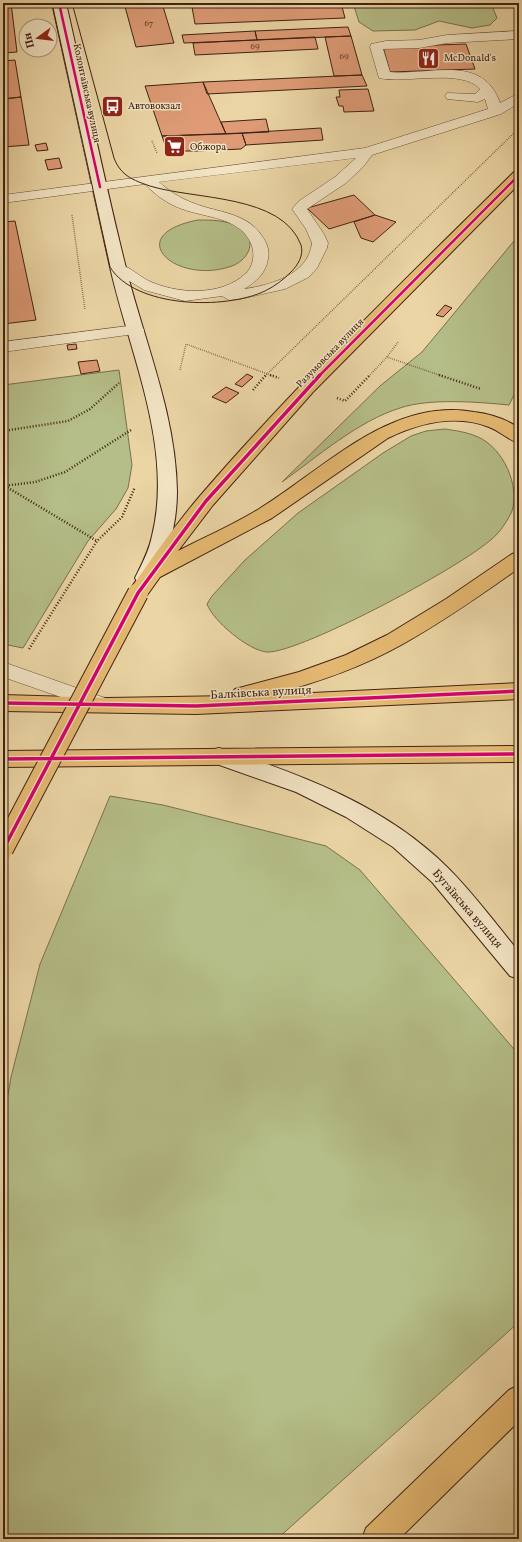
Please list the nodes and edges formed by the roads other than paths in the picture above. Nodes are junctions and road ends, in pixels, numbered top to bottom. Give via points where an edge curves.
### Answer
1 (59, 3) edge
2 (519, 35) edge
3 (483, 93) junction
4 (452, 96) dead end
5 (519, 97) edge
6 (496, 111) junction
7 (367, 152) junction
8 (519, 175) edge
9 (148, 179) junction
10 (100, 187) junction
11 (3, 199) edge
12 (118, 268) junction
13 (187, 296) junction
14 (136, 330) junction
15 (3, 347) edge
16 (519, 437) edge
17 (519, 559) edge
18 (153, 573) junction
19 (138, 594) junction
20 (9, 671) edge
21 (519, 691) edge
22 (3, 703) edge
23 (107, 706) junction
24 (196, 706) junction
25 (519, 754) edge
26 (219, 756) junction
27 (3, 759) edge
28 (3, 849) edge
29 (519, 969) edge
30 (519, 1400) edge
31 (377, 1539) edge

1 - 10 main road, Колонтаївська вулиця
2 - 3 lane via 447,39 376,47 384,75 466,76 479,80
3 - 4 lane
3 - 6 lane
5 - 6 lane
6 - 7 lane
7 - 9 lane
7 - 13 lane via 360,163 323,193 298,209 314,230 320,244 314,265 286,283 270,289 238,294
8 - 18 main road, Разумовська вулиця via 307,388 206,501
9 - 10 lane
9 - 13 lane via 163,195 179,203 237,220 252,231 262,247 262,260 248,280 235,288
10 - 11 lane
10 - 12 main road, Колонтаївська вулиця
12 - 13 lane via 162,293
12 - 14 main road, Колонтаївська вулиця
14 - 15 lane
14 - 19 main road, Колонтаївська вулиця via 161,426 168,492 158,550
16 - 18 main road via 490,421 471,417 427,418 401,425 382,434 265,514
17 - 24 main road via 394,640 353,660 303,679
18 - 19 main road, Разумовська вулиця
19 - 28 main road, Разумовська вулиця, bridge
20 - 23 lane
21 - 24 main road, Балківська вулиця
22 - 23 main road, Балківська вулиця
23 - 24 main road, Балківська вулиця
25 - 26 main road
26 - 27 main road
26 - 29 main road, Бугаївська вулиця via 304,786 354,811 401,841 440,875
30 - 31 main road

